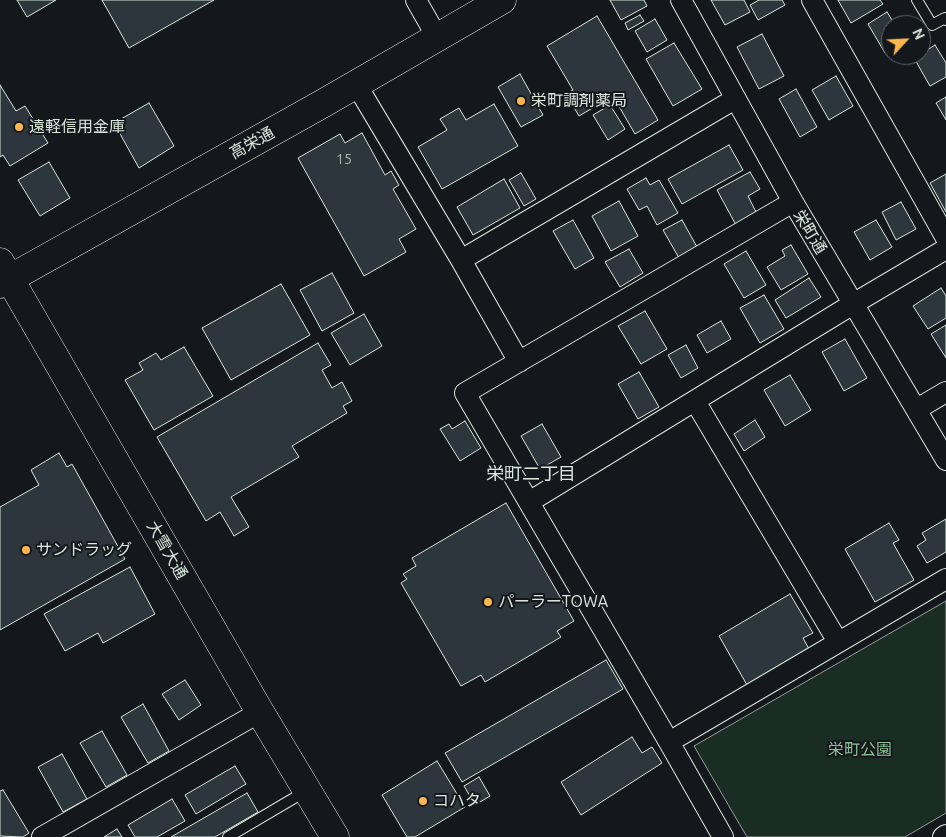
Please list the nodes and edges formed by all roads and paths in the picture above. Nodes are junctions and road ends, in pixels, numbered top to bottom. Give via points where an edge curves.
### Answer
1 (416, 0) edge
2 (502, 0) edge
3 (681, 0) edge
4 (812, 0) edge
5 (917, 0) edge
6 (946, 20) edge
7 (437, 37) junction
8 (356, 84) junction
9 (735, 99) junction
10 (793, 202) junction
11 (946, 238) edge
12 (946, 249) edge
13 (461, 260) junction
14 (3, 275) edge
15 (853, 304) junction
16 (518, 362) junction
17 (946, 392) edge
18 (695, 401) junction
19 (917, 409) junction
20 (946, 460) edge
21 (529, 502) junction
22 (946, 579) edge
23 (838, 642) junction
24 (260, 712) junction
25 (669, 742) junction
26 (307, 791) junction
27 (42, 837) edge
28 (228, 837) edge
29 (335, 837) edge
30 (723, 837) edge

1 - 7 street
2 - 7 main road, 高栄通
3 - 9 street, 栄町通
4 - 11 street
5 - 6 lane via 932,26
7 - 8 main road, 高栄通
8 - 13 street
8 - 14 main road, 高栄通
9 - 10 street, 栄町通
9 - 13 street
10 - 15 street, 栄町通
10 - 16 street
12 - 15 street
13 - 16 street
14 - 24 main road, 大雪大通
15 - 18 street
15 - 19 street, 栄町通
16 - 21 street via 465,393
17 - 19 street
18 - 21 street
18 - 23 street
19 - 20 street, 栄町通
21 - 25 street
22 - 23 street
23 - 25 street
24 - 26 main road, 大雪大通
24 - 27 street
25 - 30 street
26 - 28 lane
26 - 29 main road, 大雪大通

